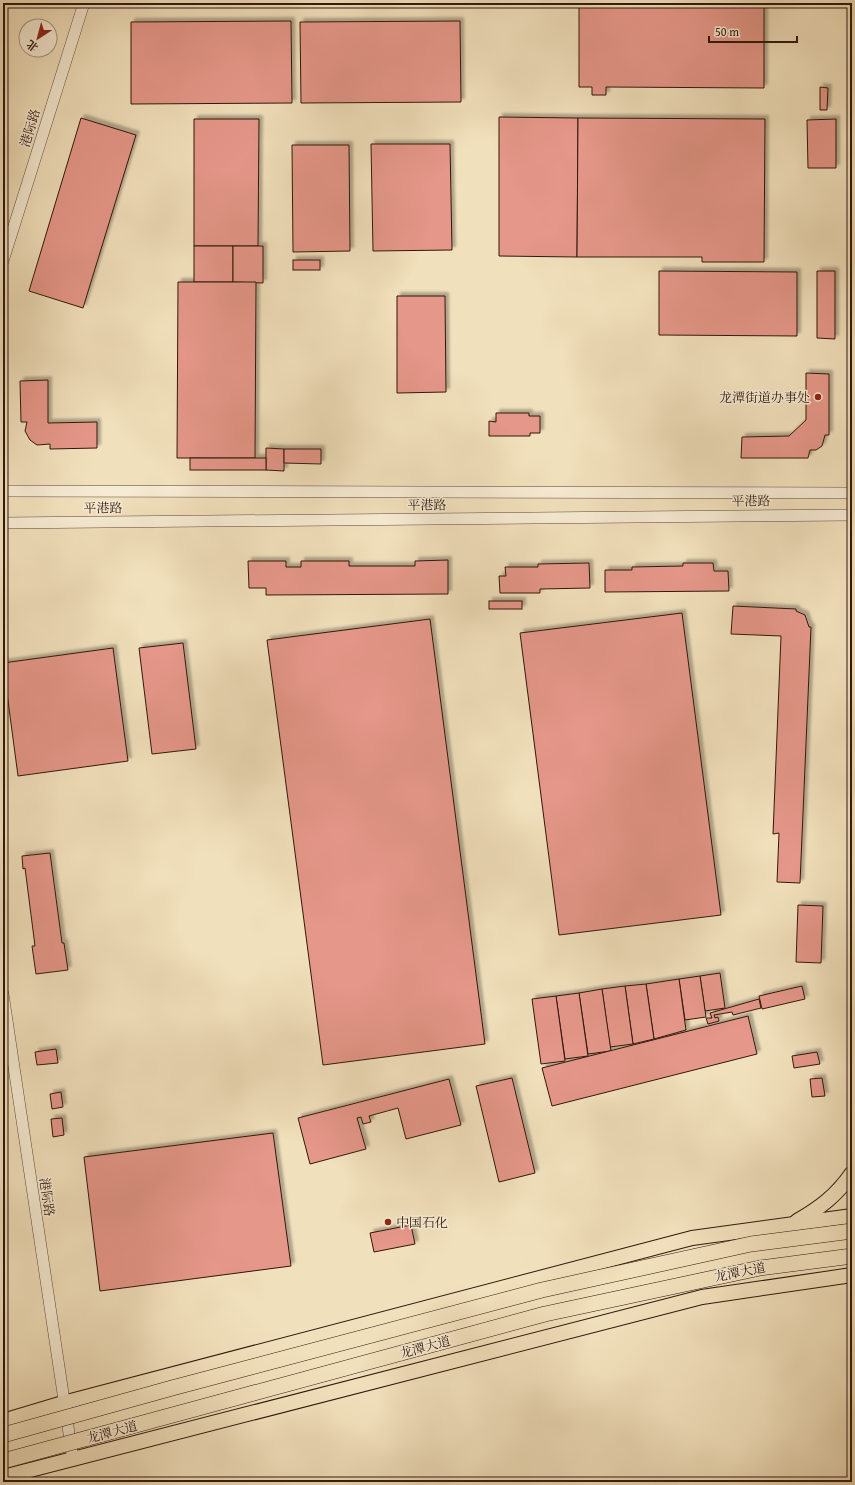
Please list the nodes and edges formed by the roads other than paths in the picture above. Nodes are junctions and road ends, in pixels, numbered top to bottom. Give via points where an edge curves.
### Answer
1 (84, 3) edge
2 (3, 261) edge
3 (3, 491) edge
4 (852, 493) edge
5 (852, 514) edge
6 (3, 523) edge
7 (3, 994) edge
8 (852, 1173) edge
9 (852, 1216) edge
10 (790, 1225) junction
11 (852, 1231) edge
12 (852, 1256) edge
13 (852, 1275) edge
14 (63, 1403) junction
15 (3, 1421) edge
16 (3, 1435) edge
17 (73, 1460) junction
18 (3, 1461) edge
19 (3, 1477) edge

1 - 2 street, 港际路
3 - 4 street, 平港路
5 - 6 street, 平港路
7 - 14 street, 港际路
8 - 10 main road via 845,1184 821,1207
9 - 10 main road
10 - 14 main road via 692,1238
11 - 16 highway, 龙潭大道, bridge via 751,1244 542,1290
12 - 18 highway, 龙潭大道, bridge via 760,1268 545,1314
13 - 17 main road via 702,1297
14 - 15 main road
14 - 17 street, 港际路
17 - 19 main road

